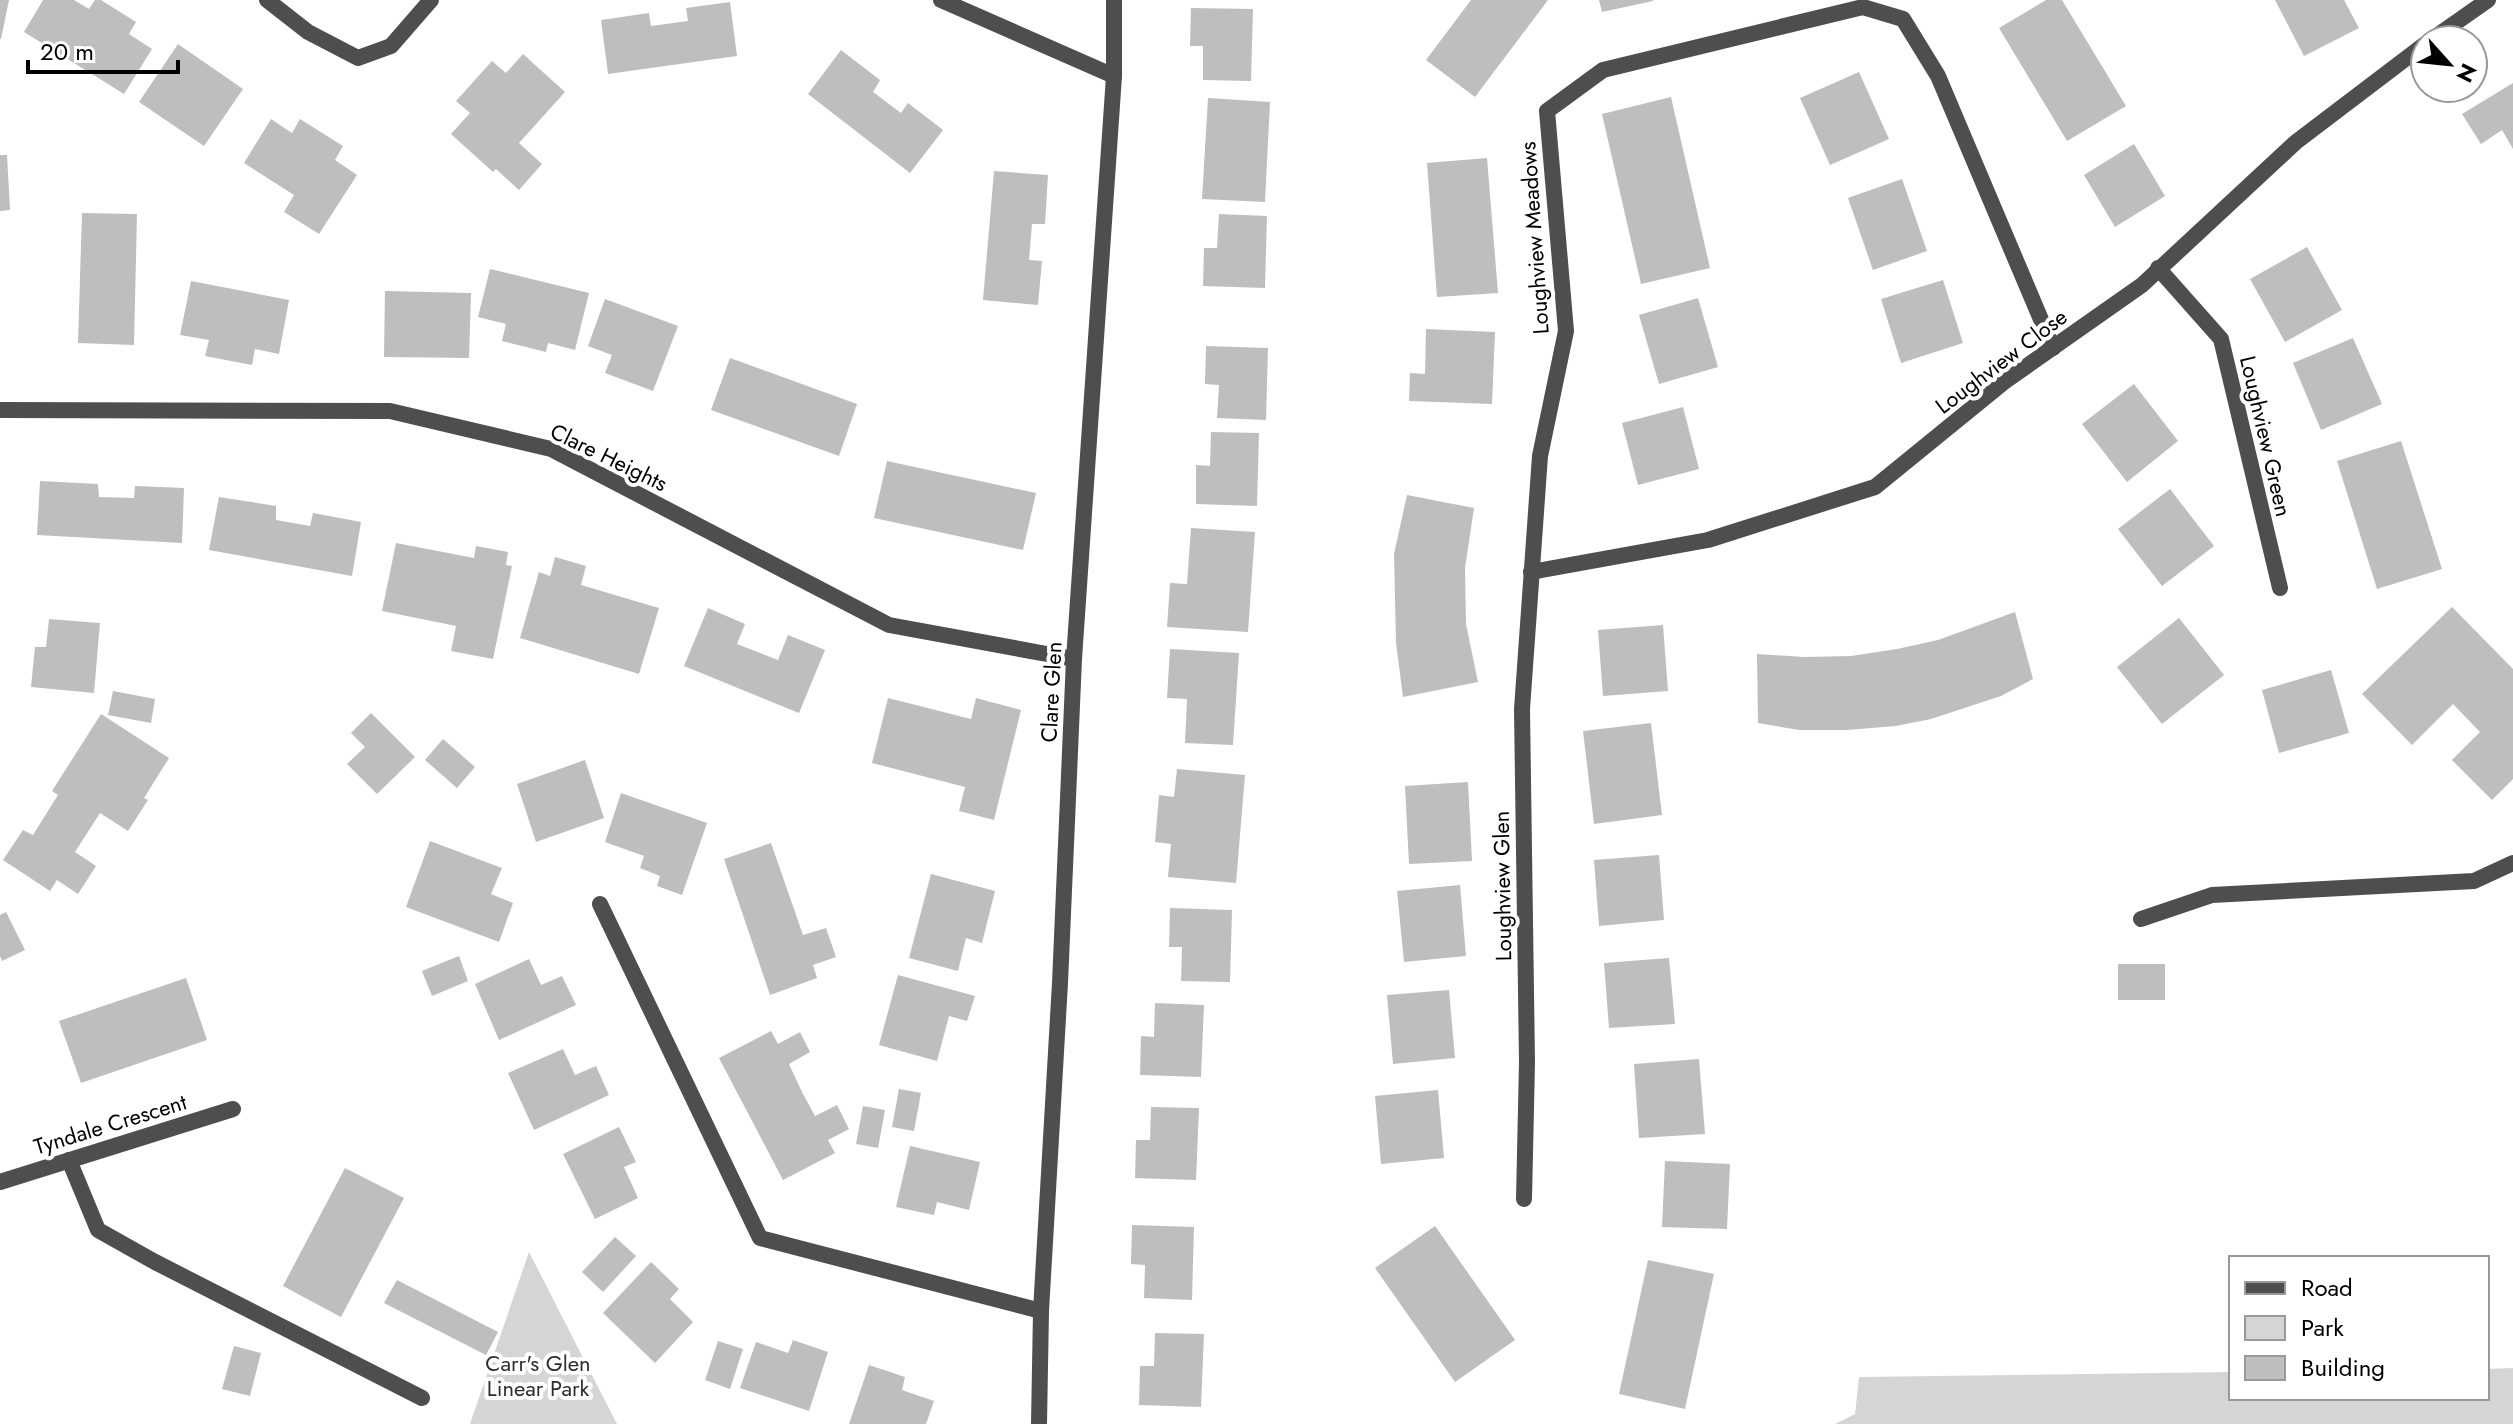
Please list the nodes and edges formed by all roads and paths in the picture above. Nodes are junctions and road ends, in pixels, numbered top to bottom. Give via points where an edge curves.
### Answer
1 (267, 0) edge
2 (431, 0) edge
3 (941, 0) edge
4 (1114, 0) edge
5 (2488, 0) edge
6 (2462, 7) edge
7 (2446, 24) edge
8 (2409, 56) edge
9 (1114, 76) junction
10 (2158, 268) junction
11 (2053, 348) junction
12 (0, 410) edge
13 (1531, 572) junction
14 (2280, 588) dead end
15 (1074, 659) junction
16 (2513, 863) edge
17 (600, 904) dead end
18 (2141, 919) dead end
19 (233, 1109) dead end
20 (69, 1160) junction
21 (0, 1182) edge
22 (1524, 1199) dead end
23 (1041, 1311) junction
24 (422, 1398) dead end
25 (1039, 1424) edge

1 - 2 street via 308,32 358,58 391,46
3 - 9 street
4 - 9 street, Clare Glen
5 - 6 street
6 - 7 street
8 - 10 street, Loughview Close via 2296,142
9 - 15 street, Clare Glen
10 - 11 street, Loughview Close
10 - 14 street, Loughview Green via 2221,339
11 - 13 street, Loughview Close via 1875,487 1708,540
11 - 13 street, Loughview Meadows via 1938,76 1903,19 1863,7 1603,70 1547,111 1566,331 1540,456
12 - 15 street, Clare Heights via 405,415 551,449 889,625
13 - 22 street, Loughview Glen via 1522,709
15 - 23 street, Clare Glen
16 - 18 street via 2474,881 2212,895
17 - 23 street via 760,1238
19 - 20 street, Tyndale Crescent
20 - 21 street, Tyndale Crescent
20 - 24 street via 98,1230
23 - 25 street, Clare Glen

